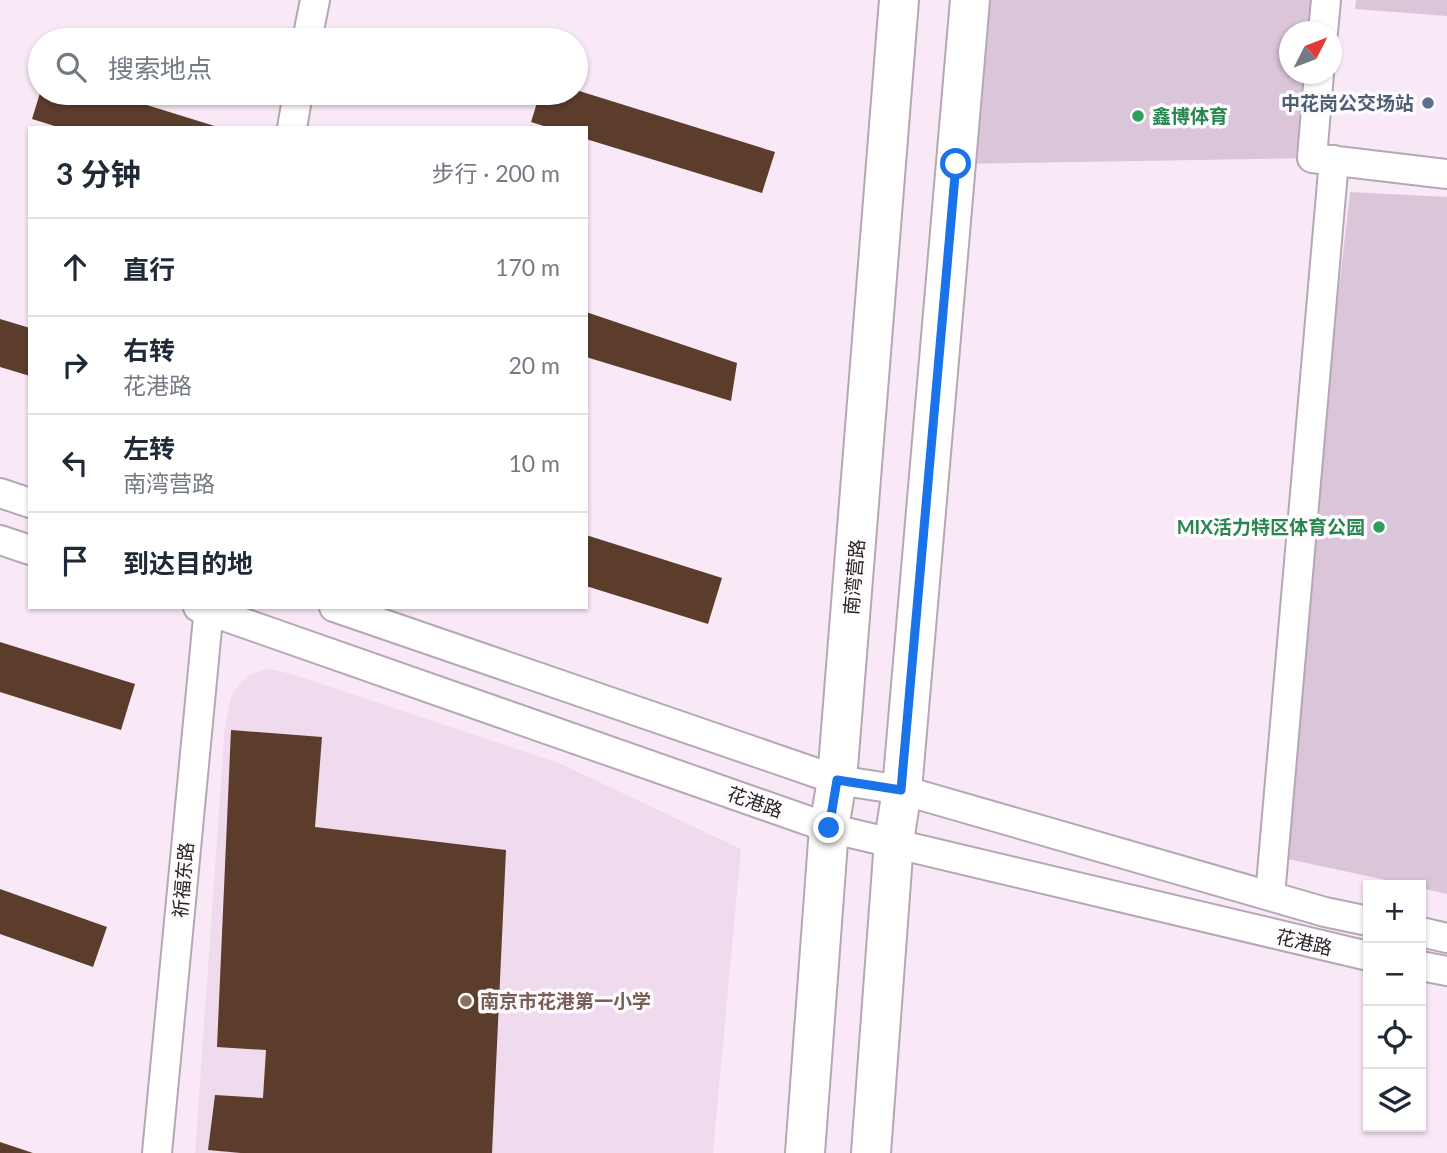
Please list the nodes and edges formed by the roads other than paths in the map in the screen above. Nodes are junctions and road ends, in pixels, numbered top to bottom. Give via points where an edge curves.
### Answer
1 (315, 0) edge
2 (899, 0) edge
3 (971, 0) edge
4 (1325, 0) edge
5 (1324, 21) edge
6 (309, 28) edge
7 (1319, 84) edge
8 (296, 105) edge
9 (292, 126) edge
10 (1323, 159) junction
11 (1447, 174) edge
12 (0, 493) edge
13 (28, 502) edge
14 (0, 540) edge
15 (28, 549) edge
16 (206, 609) edge
17 (340, 609) edge
18 (837, 780) junction
19 (901, 790) junction
20 (829, 828) junction
21 (894, 841) junction
22 (1270, 896) junction
23 (1363, 920) edge
24 (1426, 933) edge
25 (1447, 938) edge
26 (1363, 955) edge
27 (1426, 967) edge
28 (1447, 971) edge
29 (157, 1153) edge
30 (805, 1153) edge
31 (871, 1153) edge

1 - 6 street
2 - 18 main road, 南湾营路
3 - 19 main road
4 - 5 street
7 - 10 street
8 - 9 street
10 - 11 street
10 - 22 street
12 - 13 street
14 - 15 street
16 - 20 street, 花港路
16 - 29 street, 祈福东路
17 - 18 street, 花港路
18 - 19 street, 花港路
18 - 20 main road, 南湾营路
19 - 21 main road
19 - 22 street, 花港路
20 - 21 street, 花港路
20 - 30 main road, 南湾营路
21 - 26 street, 花港路
21 - 31 main road
22 - 23 street, 花港路
24 - 25 street
27 - 28 street

